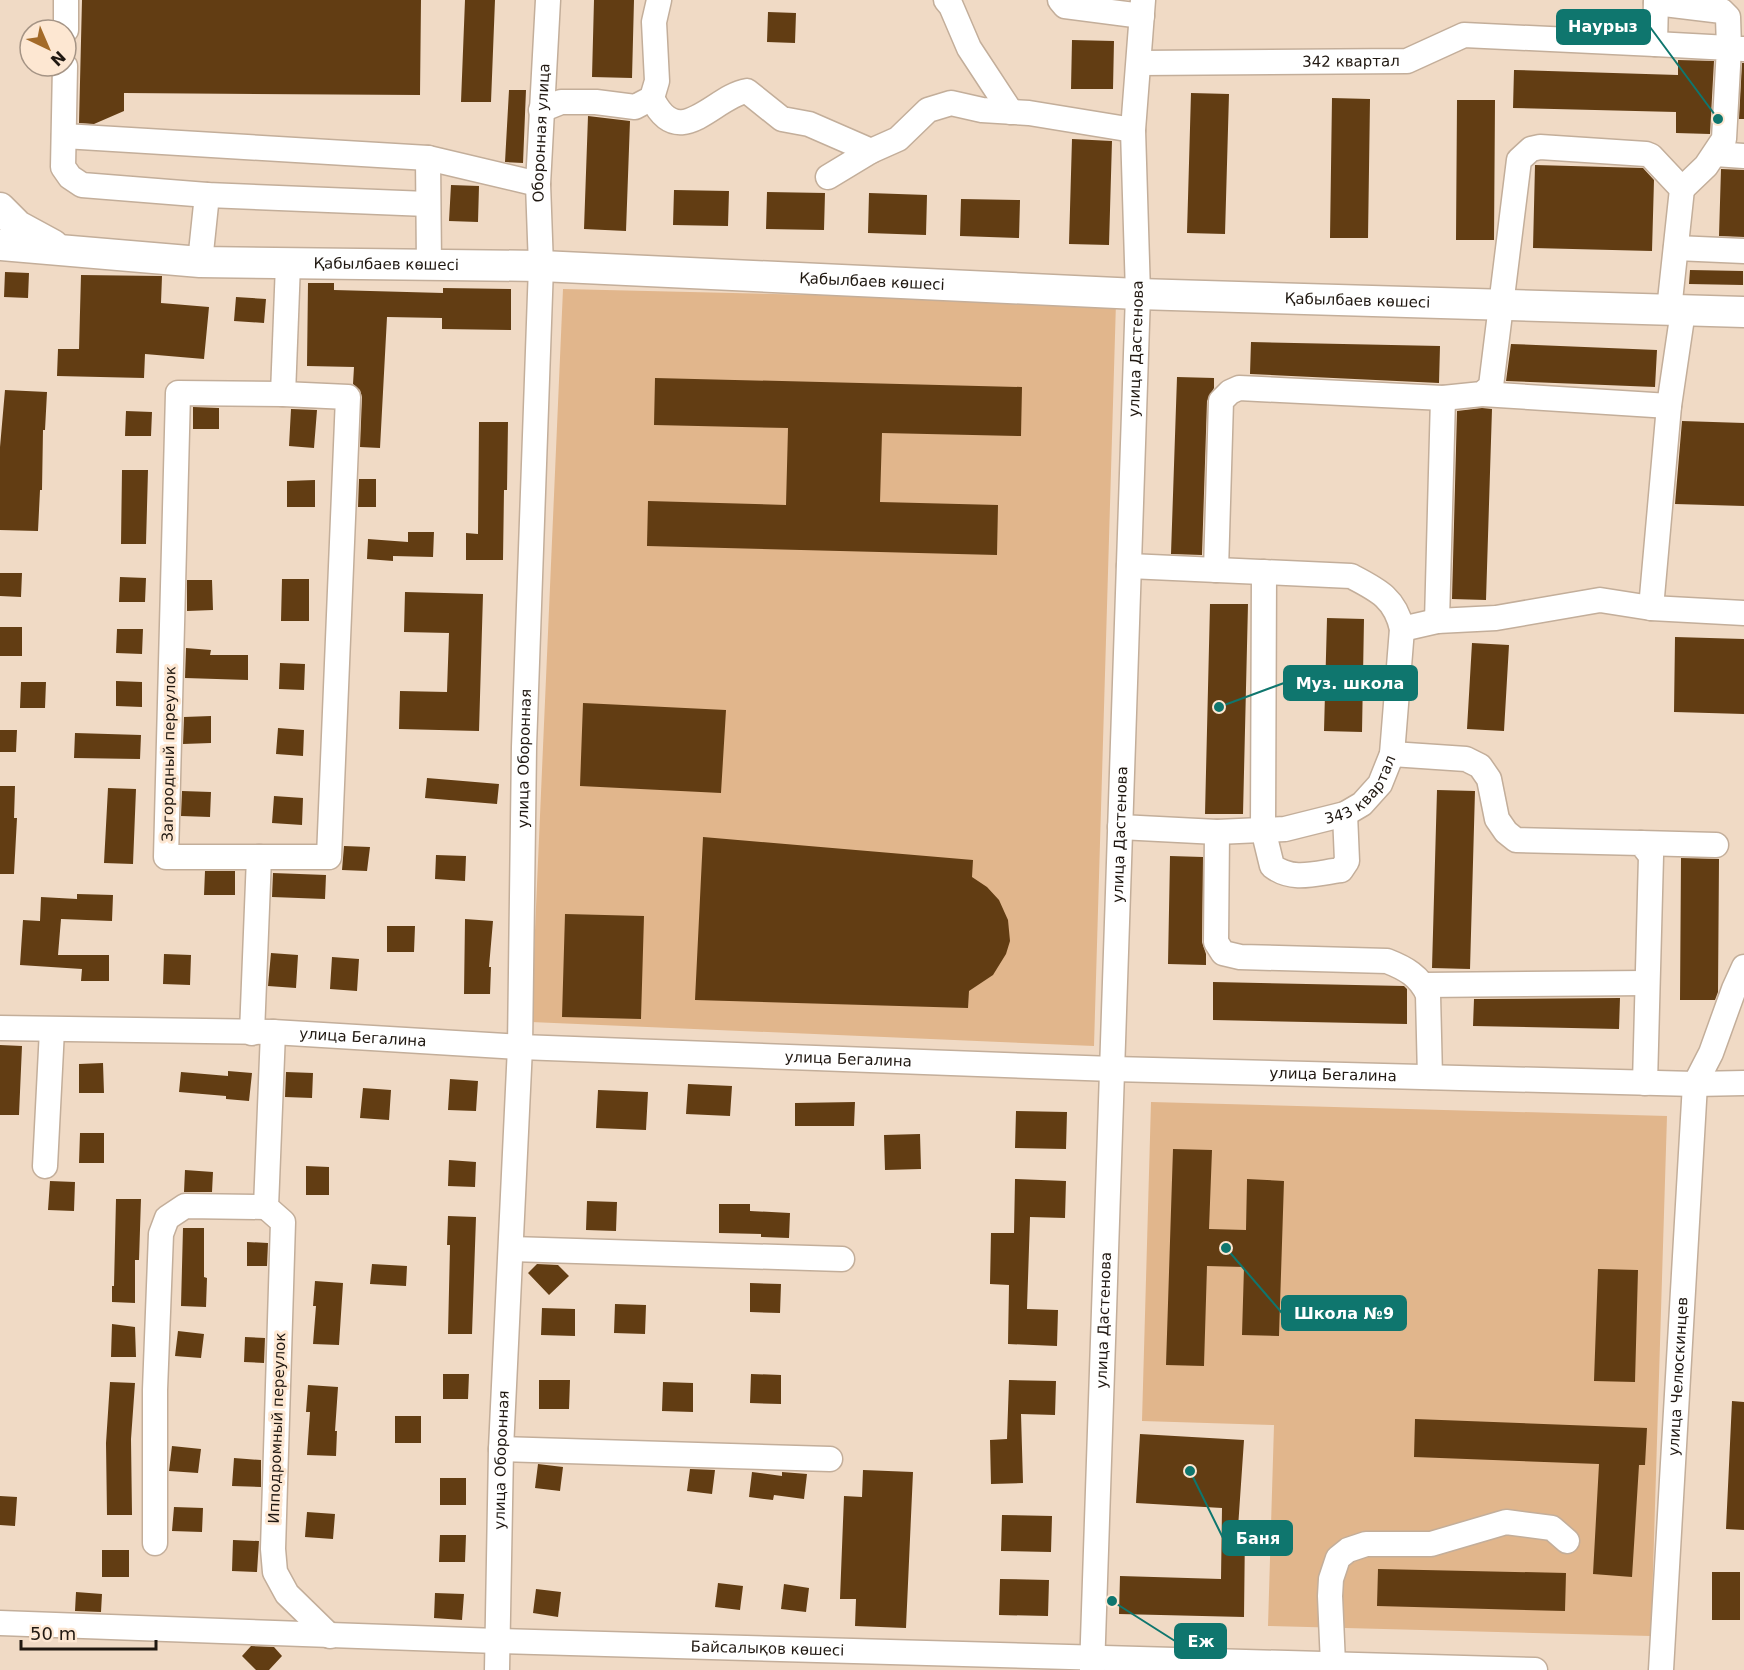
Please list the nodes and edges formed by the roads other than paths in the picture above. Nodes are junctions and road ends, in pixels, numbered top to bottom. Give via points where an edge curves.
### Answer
1 (66, 0) edge
2 (548, 0) edge
3 (659, 0) edge
4 (946, 0) edge
5 (1060, 0) edge
6 (1656, 2) edge
7 (1142, 8) edge
8 (66, 18) edge
9 (1655, 44) junction
10 (1736, 49) edge
11 (1139, 63) junction
12 (65, 78) edge
13 (652, 98) junction
14 (541, 110) junction
15 (1011, 112) junction
16 (1133, 129) junction
17 (64, 136) junction
18 (871, 151) junction
19 (1715, 154) junction
20 (1744, 156) edge
21 (428, 158) junction
22 (828, 177) dead end
23 (538, 184) junction
24 (1682, 189) junction
25 (207, 195) junction
26 (427, 204) junction
27 (0, 208) edge
28 (0, 245) edge
29 (1676, 248) junction
30 (61, 250) junction
31 (1744, 251) edge
32 (200, 262) junction
33 (288, 264) junction
34 (429, 266) junction
35 (541, 266) junction
36 (1138, 294) junction
37 (1503, 304) junction
38 (1676, 311) junction
39 (1744, 312) edge
40 (284, 393) junction
41 (1482, 394) junction
42 (1443, 398) junction
43 (1669, 406) junction
44 (1129, 566) junction
45 (1216, 570) junction
46 (1264, 572) junction
47 (1652, 608) junction
48 (1744, 613) edge
49 (1437, 621) junction
50 (1402, 629) junction
51 (1392, 754) junction
52 (1345, 814) junction
53 (1120, 827) junction
54 (1263, 829) junction
55 (1217, 832) junction
56 (1641, 843) junction
57 (1716, 845) dead end
58 (259, 857) junction
59 (1744, 967) edge
60 (1647, 983) junction
61 (1424, 985) junction
62 (1739, 987) edge
63 (0, 1028) edge
64 (52, 1030) junction
65 (263, 1032) junction
66 (520, 1047) junction
67 (1113, 1069) junction
68 (1430, 1077) junction
69 (1646, 1083) junction
70 (1744, 1083) edge
71 (1695, 1084) junction
72 (45, 1166) dead end
73 (266, 1207) junction
74 (511, 1250) junction
75 (842, 1259) dead end
76 (501, 1449) junction
77 (830, 1459) dead end
78 (1567, 1541) dead end
79 (155, 1543) dead end
80 (0, 1623) edge
81 (330, 1636) junction
82 (497, 1641) junction
83 (1092, 1664) edge
84 (1333, 1664) junction
85 (1442, 1669) edge
86 (496, 1670) edge
87 (1535, 1670) edge
88 (1661, 1670) edge

1 - 8 street
2 - 14 street, Оборонная улица
3 - 13 street via 654,22 657,81
4 - 15 street via 969,48
5 - 7 street via 1065,6
6 - 9 street
6 - 10 street via 1722,10 1728,16
7 - 11 street, улица Дастенова
9 - 10 street, 342 квартал
9 - 11 street, 342 квартал via 1464,35 1407,61
10 - 19 street via 1724,140
11 - 16 street, улица Дастенова
12 - 17 street
13 - 14 street via 635,107 561,102
13 - 18 street via 658,110 672,121 691,120 737,92 747,91 782,119 809,124
14 - 23 street, Оборонная улица
15 - 16 street
15 - 18 street via 951,103 928,110 898,140
16 - 36 street, улица Дастенова
17 - 21 street
17 - 25 street via 63,167 82,185
18 - 22 street
19 - 20 street
19 - 24 street
21 - 23 street
21 - 26 street
23 - 35 street, Оборонная улица
24 - 29 street
24 - 37 street via 1646,154 1531,149 1519,160
25 - 26 street
25 - 32 street
26 - 34 street
27 - 30 main road via 18,225
28 - 30 main road, Қабылбаев көшесі
29 - 31 street
29 - 38 street
30 - 32 main road, Қабылбаев көшесі
32 - 33 main road, Қабылбаев көшесі
33 - 34 main road, Қабылбаев көшесі
33 - 40 street
34 - 35 main road, Қабылбаев көшесі
35 - 36 main road, Қабылбаев көшесі
35 - 66 street, улица Оборонная via 524,747
36 - 37 main road, Қабылбаев көшесі
36 - 44 street, улица Дастенова
37 - 38 main road, Қабылбаев көшесі
37 - 41 street via 1494,374 1491,386
38 - 39 main road, Қабылбаев көшесі
38 - 43 street
40 - 58 street, Загородный переулок via 348,397 329,857
40 - 58 street, Загородный переулок via 177,393 166,857
41 - 42 street
41 - 43 street
42 - 45 street via 1239,388 1230,392 1221,401
42 - 49 street
43 - 47 street
44 - 45 street
44 - 53 street, улица Дастенова
45 - 46 street
46 - 50 street, 343 квартал via 1350,576 1379,591 1398,612
46 - 54 street
47 - 48 street
47 - 49 street via 1600,600 1496,618
49 - 50 street
50 - 51 street, 343 квартал
51 - 52 street, 343 квартал via 1380,784 1362,804
51 - 56 street via 1466,759 1480,766 1489,779 1497,819 1516,840
52 - 54 street, 343 квартал via 1285,829
52 - 54 street via 1347,861 1341,870 1282,874 1272,866
53 - 55 street, 343 квартал
53 - 67 street, улица Дастенова
54 - 55 street, 343 квартал
55 - 61 street via 1216,942 1223,953 1240,957 1387,961 1407,969
56 - 57 street
56 - 60 street via 1651,856
58 - 65 street
59 - 62 street
60 - 61 street
60 - 69 street
61 - 68 street via 1428,995
62 - 71 street
63 - 64 street, улица Бегалина
64 - 65 street, улица Бегалина
64 - 72 street
65 - 66 street, улица Бегалина
65 - 73 street
66 - 67 street, улица Бегалина
66 - 74 street, улица Оборонная
67 - 68 street, улица Бегалина
67 - 83 street, улица Дастенова
68 - 69 street, улица Бегалина
69 - 71 street, улица Бегалина
70 - 71 street, улица Бегалина
71 - 88 street, улица Челюскинцев
73 - 79 street via 185,1206 167,1218 161,1234
73 - 81 street, Ипподромный переулок via 283,1222 275,1572 287,1594
74 - 75 street
74 - 76 street, улица Оборонная
76 - 77 street
76 - 82 street, улица Оборонная
78 - 84 street via 1552,1528 1506,1522 1431,1544 1366,1544 1348,1550 1338,1558 1331,1579
80 - 81 street, Байсалықов көшесі
81 - 82 street, Байсалықов көшесі
82 - 83 street, Байсалықов көшесі
82 - 86 street, улица Оборонная
83 - 84 street, Байсалықов көшесі
84 - 85 street, Байсалықов көшесі
85 - 87 street, Байсалықов көшесі

